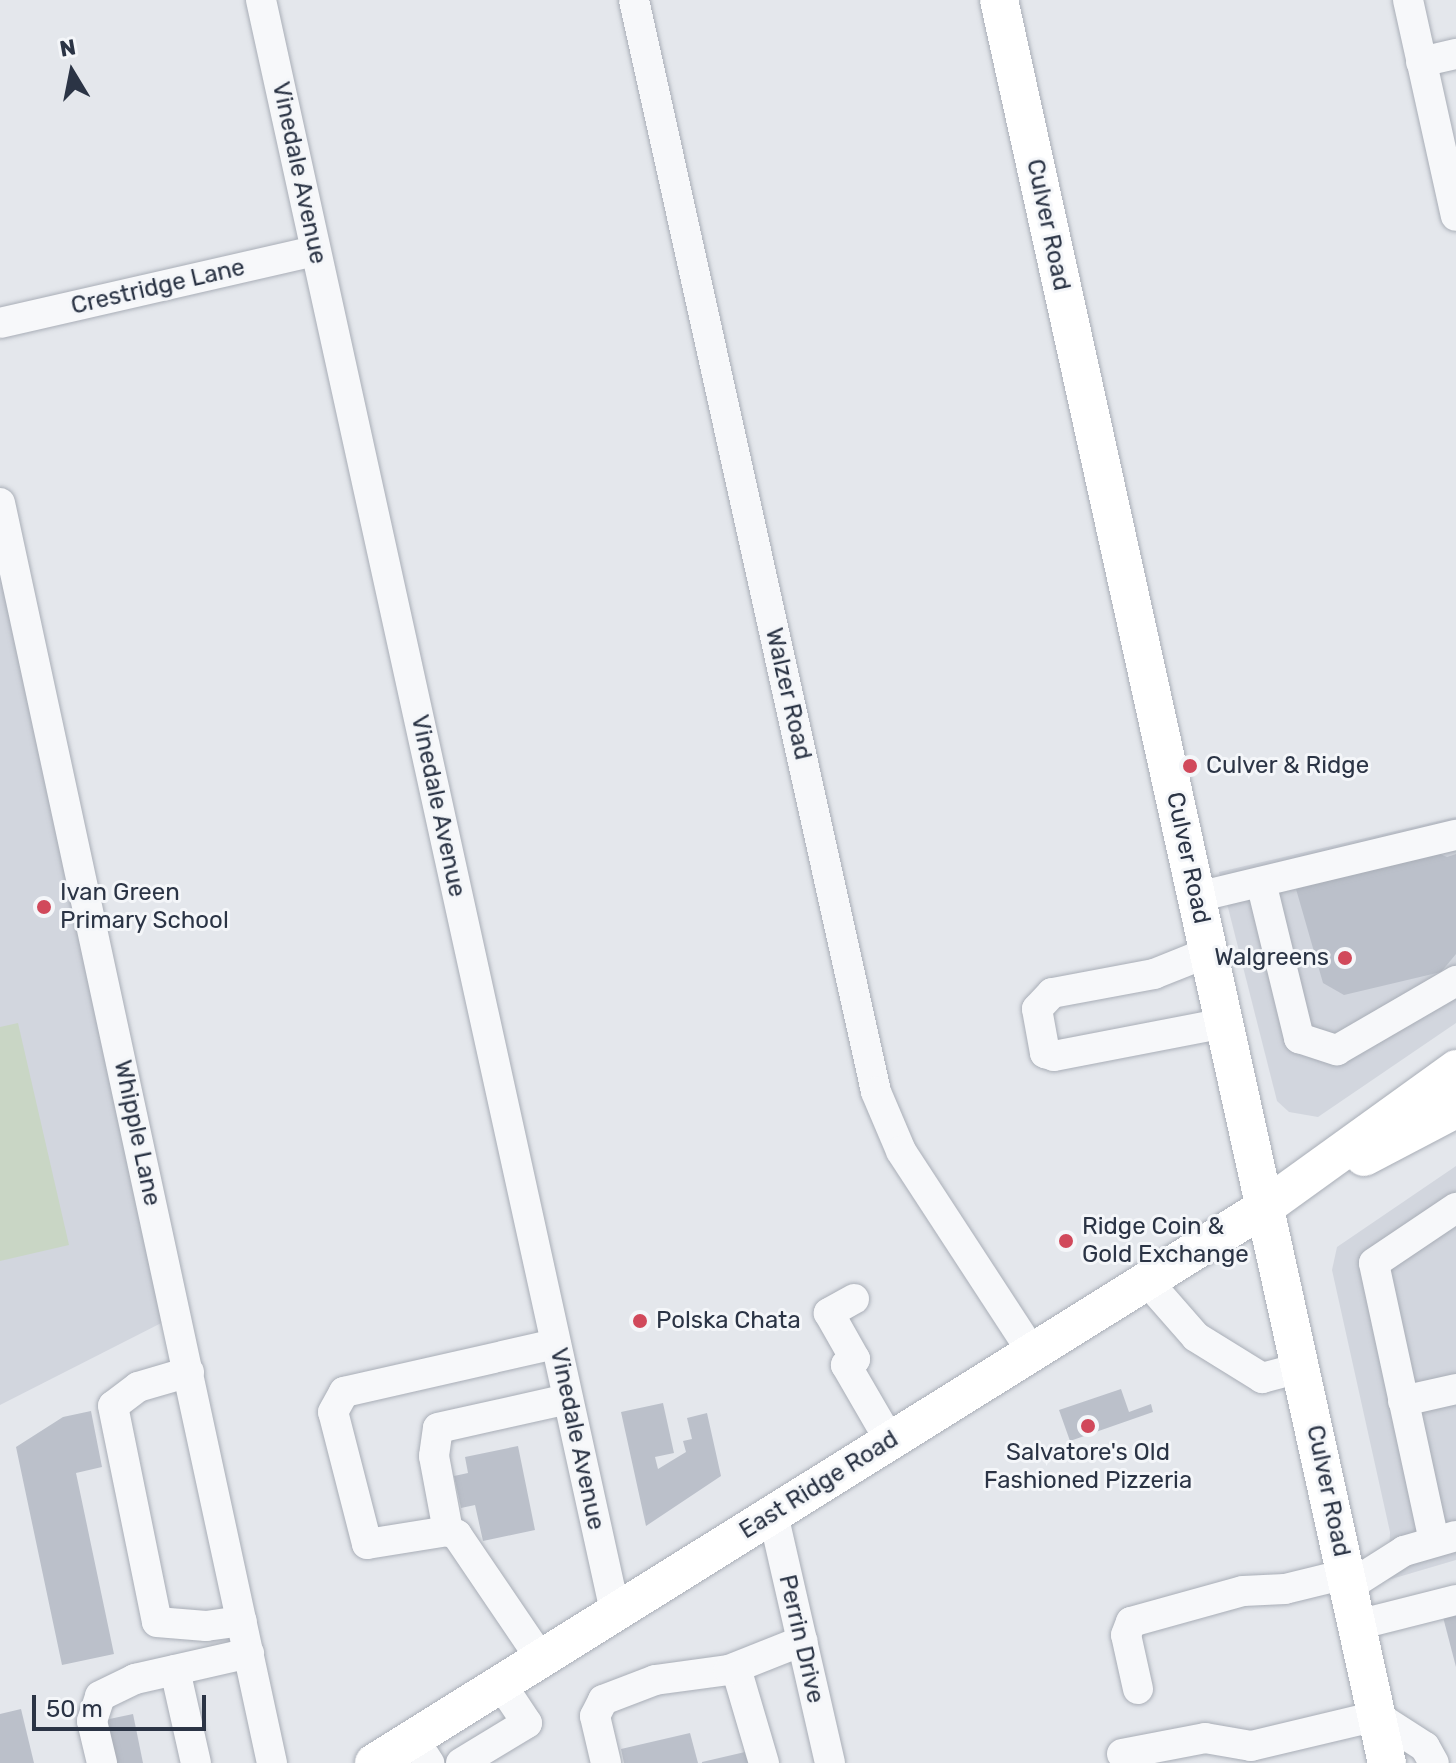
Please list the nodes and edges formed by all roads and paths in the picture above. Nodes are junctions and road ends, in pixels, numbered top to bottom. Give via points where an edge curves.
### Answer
1 (261, 0) edge
2 (634, 0) edge
3 (999, 0) edge
4 (1408, 0) edge
5 (1456, 54) edge
6 (1421, 62) junction
7 (1456, 216) edge
8 (315, 251) junction
9 (0, 323) edge
10 (0, 503) edge
11 (1456, 835) edge
12 (1261, 882) junction
13 (1197, 897) junction
14 (1209, 952) junction
15 (1456, 981) edge
16 (1225, 1023) junction
17 (1456, 1069) edge
18 (1456, 1109) edge
19 (1265, 1207) junction
20 (1456, 1208) edge
21 (1147, 1281) junction
22 (854, 1299) dead end
23 (556, 1344) junction
24 (1032, 1352) junction
25 (1300, 1368) junction
26 (189, 1372) junction
27 (1456, 1389) edge
28 (568, 1399) junction
29 (1403, 1401) junction
30 (890, 1441) junction
31 (773, 1514) junction
32 (448, 1531) junction
33 (1445, 1538) edge
34 (1347, 1580) junction
35 (1456, 1600) edge
36 (615, 1612) junction
37 (242, 1621) junction
38 (1357, 1625) junction
39 (802, 1641) junction
40 (249, 1653) junction
41 (541, 1659) junction
42 (736, 1668) junction
43 (175, 1670) junction
44 (501, 1684) junction
45 (1138, 1689) dead end
46 (1377, 1716) junction
47 (421, 1751) edge
48 (1122, 1754) dead end
49 (102, 1763) edge
50 (196, 1763) edge
51 (272, 1763) edge
52 (374, 1763) edge
53 (461, 1763) edge
54 (606, 1763) edge
55 (764, 1763) edge
56 (830, 1763) edge
57 (1387, 1763) edge
58 (1434, 1763) edge

1 - 8 street, Vinedale Avenue
2 - 24 street, Walzer Road via 876,1092 901,1151
3 - 13 main road, Culver Road
4 - 6 street
5 - 6 street
6 - 7 street
8 - 9 street, Crestridge Lane
8 - 23 street, Vinedale Avenue
10 - 26 street, Whipple Lane
11 - 12 street
12 - 13 street
12 - 15 street via 1299,1038 1337,1050
13 - 14 main road, Culver Road
14 - 16 main road, Culver Road
14 - 16 street via 1154,974 1052,993 1037,1009 1045,1053 1054,1056
16 - 19 main road, Culver Road
17 - 19 main road, East Ridge Road
18 - 19 main road, East Ridge Road
19 - 21 main road, East Ridge Road
19 - 25 main road, Culver Road
20 - 29 street via 1374,1263
21 - 24 main road, East Ridge Road
21 - 25 street via 1196,1337 1262,1378
22 - 30 street via 829,1313 855,1359 846,1365
23 - 28 street, Vinedale Avenue
23 - 32 street via 337,1397 333,1412 367,1544
24 - 30 main road, East Ridge Road
25 - 34 main road, Culver Road
26 - 37 street, Whipple Lane
26 - 37 street via 138,1387 113,1406 157,1622 206,1626
27 - 29 street
28 - 32 street via 438,1428 434,1456
28 - 36 street, Vinedale Avenue
29 - 33 street
30 - 31 main road, East Ridge Road
31 - 36 main road, East Ridge Road
31 - 39 street, Perrin Drive
32 - 41 street via 467,1544
33 - 34 street via 1404,1551
34 - 38 main road, Culver Road
34 - 45 street via 1243,1591 1131,1622 1126,1635
35 - 38 street
36 - 41 main road, East Ridge Road
37 - 40 street, Whipple Lane
38 - 46 main road, Culver Road
39 - 42 street
39 - 56 street, Perrin Drive
40 - 43 street
40 - 51 street, Whipple Lane
41 - 44 main road, East Ridge Road
42 - 54 street via 655,1680 603,1700 595,1716
42 - 55 street
43 - 49 street via 135,1679 100,1696 92,1721
43 - 50 street
44 - 47 main road, East Ridge Road
44 - 53 street via 527,1723
46 - 48 street via 1251,1746 1205,1738
46 - 57 main road, Culver Road
46 - 58 street via 1425,1747
47 - 52 main road, East Ridge Road

